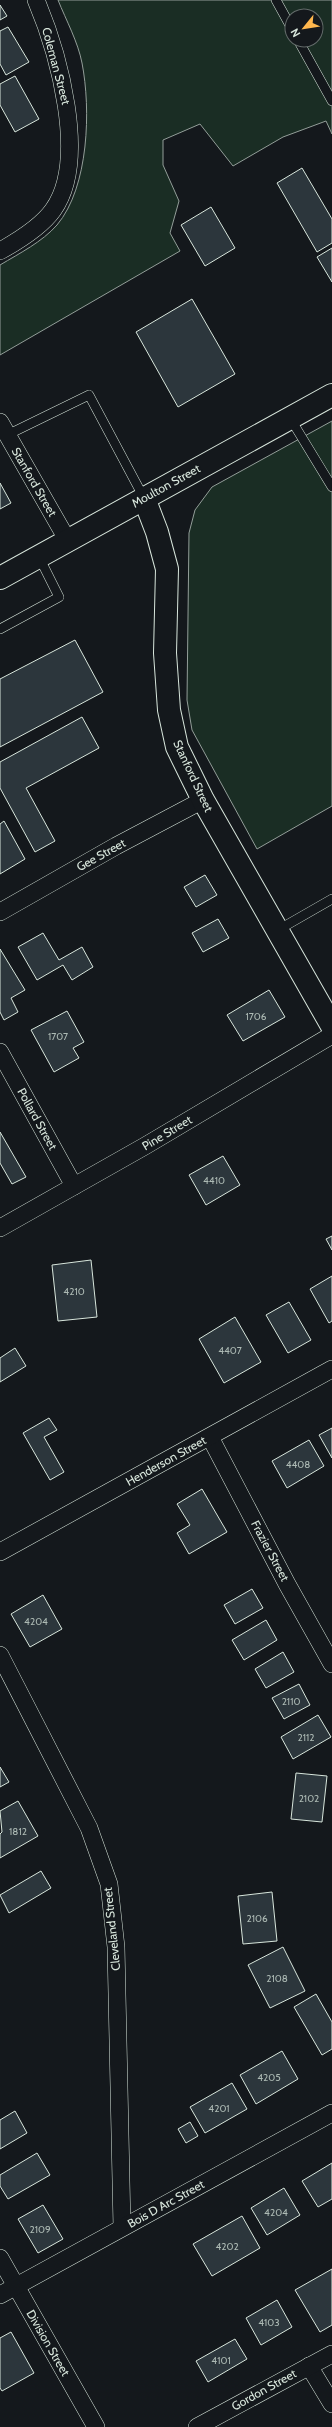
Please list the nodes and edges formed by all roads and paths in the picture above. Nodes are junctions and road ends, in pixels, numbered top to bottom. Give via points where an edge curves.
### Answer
1 (36, 0) edge
2 (276, 0) edge
3 (284, 14) edge
4 (302, 48) edge
5 (332, 101) edge
6 (0, 251) edge
7 (332, 394) edge
8 (290, 417) junction
9 (4, 429) edge
10 (332, 487) edge
11 (144, 498) junction
12 (68, 541) junction
13 (39, 557) junction
14 (0, 578) edge
15 (0, 629) edge
16 (203, 800) junction
17 (332, 899) edge
18 (0, 912) edge
19 (277, 930) junction
20 (332, 1026) edge
21 (332, 1035) edge
22 (0, 1052) edge
23 (5, 1073) edge
24 (74, 1186) junction
25 (0, 1228) edge
26 (332, 1369) edge
27 (210, 1437) junction
28 (0, 1552) edge
29 (0, 1655) edge
30 (332, 1664) edge
31 (332, 2113) edge
32 (122, 2227) junction
33 (0, 2258) edge
34 (16, 2286) junction
35 (0, 2295) edge
36 (332, 2354) edge
37 (309, 2366) junction
38 (332, 2404) edge
39 (96, 2427) edge
40 (197, 2427) edge

1 - 6 street, Coleman Street via 68,109 66,181 53,210
2 - 3 lane
4 - 5 lane
7 - 8 street, Moulton Street
8 - 10 lane
8 - 11 street, Moulton Street
9 - 11 lane via 89,395
9 - 12 street, Stanford Street
11 - 12 street, Moulton Street
11 - 16 street, Stanford Street via 167,569 165,653 169,710 177,747
12 - 13 street, Moulton Street
13 - 14 street, Moulton Street
13 - 15 lane via 59,597
16 - 18 street, Gee Street
16 - 19 street, Stanford Street
17 - 19 lane
19 - 20 street, Stanford Street
21 - 24 street, Pine Street
22 - 23 street, Pollard Street
23 - 24 street, Pollard Street
24 - 25 street, Pine Street
26 - 27 street, Henderson Street
27 - 28 street, Henderson Street
27 - 30 street, Frazier Street
29 - 32 street, Cleveland Street via 89,1828 109,1884 116,1947
31 - 32 street, Bois D Arc Street
32 - 34 street, Bois D Arc Street
33 - 34 street, Division Street
34 - 35 street, Bois D Arc Street
34 - 39 street, Division Street
36 - 37 street, Gordon Street
37 - 38 street
37 - 40 street, Gordon Street

